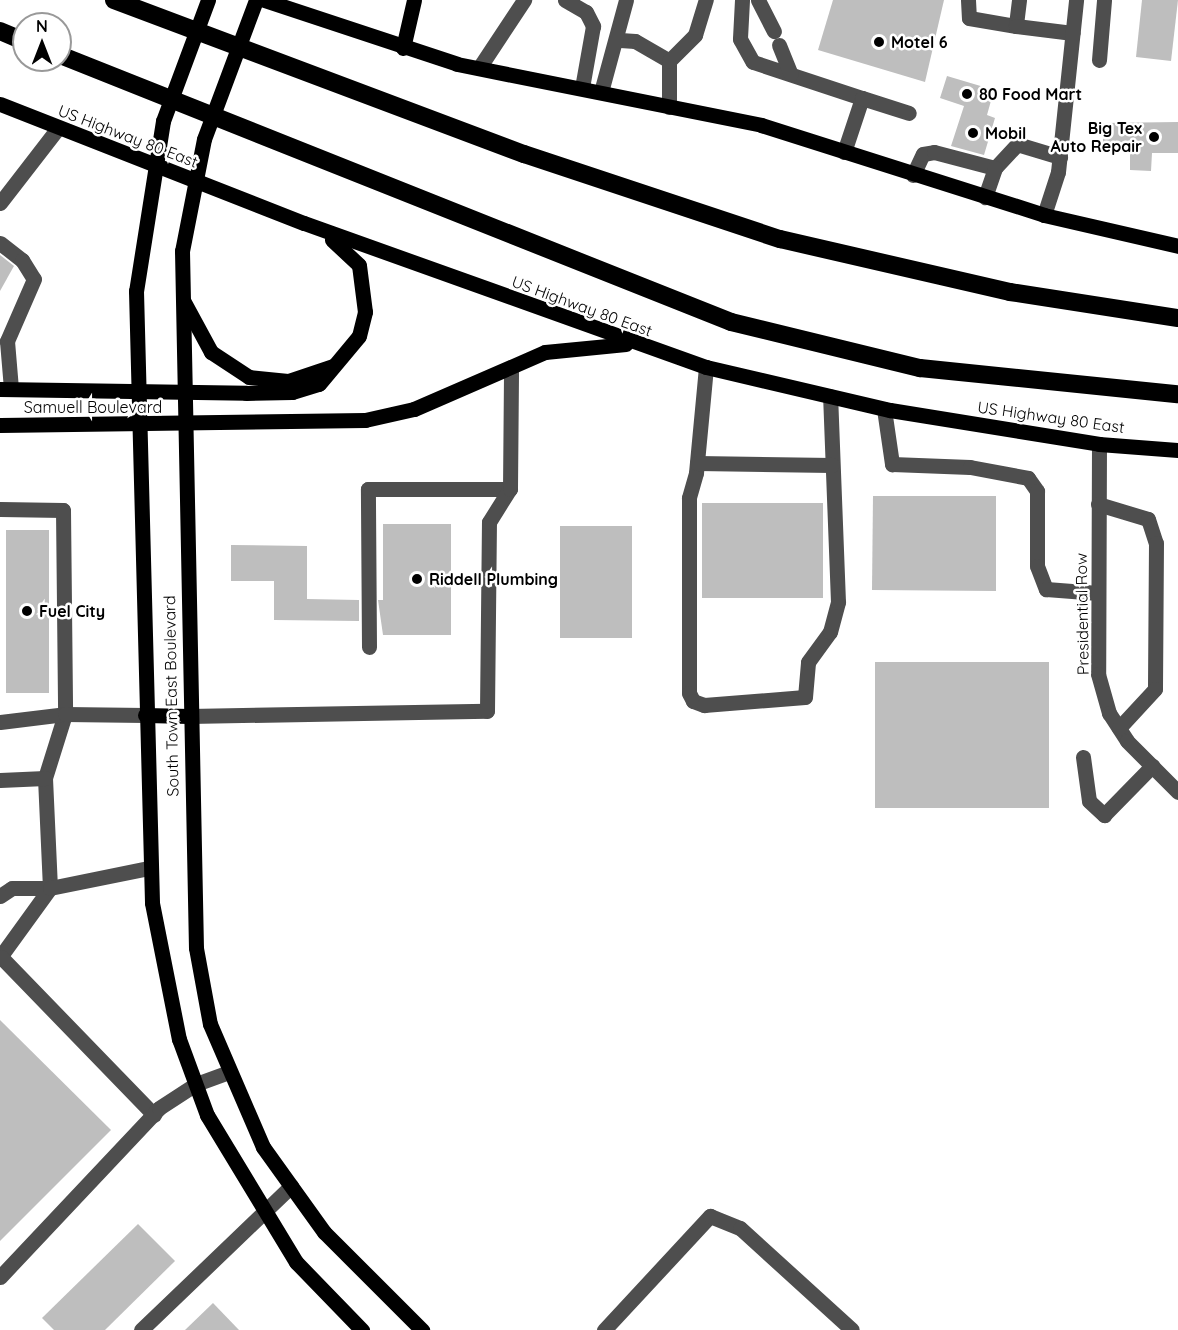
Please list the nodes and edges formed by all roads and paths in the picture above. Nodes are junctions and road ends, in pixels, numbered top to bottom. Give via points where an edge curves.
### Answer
1 (114, 0) edge
2 (208, 0) edge
3 (256, 0) edge
4 (264, 0) edge
5 (414, 0) edge
6 (524, 0) edge
7 (566, 0) edge
8 (626, 0) edge
9 (706, 0) edge
10 (742, 0) edge
11 (758, 0) edge
12 (968, 0) edge
13 (1019, 0) edge
14 (1076, 0) edge
15 (1104, 0) edge
16 (1016, 26) junction
17 (1073, 33) junction
18 (620, 40) junction
19 (403, 48) junction
20 (72, 60) edge
21 (1099, 60) dead end
22 (669, 61) junction
23 (479, 68) junction
24 (791, 74) junction
25 (582, 88) junction
26 (601, 92) junction
27 (862, 98) junction
28 (0, 104) edge
29 (669, 107) junction
30 (909, 113) dead end
31 (58, 128) junction
32 (844, 152) junction
33 (1060, 157) junction
34 (995, 168) junction
35 (913, 175) junction
36 (986, 197) junction
37 (0, 203) edge
38 (1044, 215) junction
39 (304, 223) junction
40 (0, 243) edge
41 (1178, 246) edge
42 (182, 299) junction
43 (1178, 318) edge
44 (4, 341) edge
45 (628, 344) junction
46 (333, 366) junction
47 (511, 367) junction
48 (706, 367) junction
49 (6, 389) edge
50 (140, 391) junction
51 (185, 392) junction
52 (1178, 394) edge
53 (830, 396) junction
54 (884, 409) junction
55 (0, 424) edge
56 (142, 425) junction
57 (185, 426) junction
58 (1099, 444) junction
59 (1178, 450) edge
60 (697, 463) junction
61 (832, 465) junction
62 (510, 489) junction
63 (1098, 504) junction
64 (0, 509) edge
65 (1098, 593) junction
66 (369, 647) dead end
67 (65, 714) junction
68 (145, 715) junction
69 (189, 716) junction
70 (0, 722) edge
71 (1119, 728) junction
72 (1083, 757) dead end
73 (1152, 766) junction
74 (45, 778) junction
75 (0, 780) edge
76 (1178, 792) edge
77 (148, 868) junction
78 (50, 888) junction
79 (0, 896) edge
80 (0, 957) edge
81 (229, 1072) junction
82 (196, 1084) junction
83 (154, 1115) junction
84 (291, 1186) junction
85 (263, 1209) junction
86 (0, 1277) edge
87 (141, 1330) edge
88 (362, 1330) edge
89 (422, 1330) edge
90 (604, 1330) edge
91 (852, 1330) edge

1 - 43 highway via 524,154 780,239 1010,292
2 - 50 main road, South Town East Boulevard via 163,121 142,238 136,291
3 - 42 main road, South Town East Boulevard via 204,139 182,251
4 - 19 main road
5 - 19 main road
6 - 23 street
7 - 25 street via 586,12 593,26
8 - 18 street
9 - 22 street via 695,35
10 - 24 street via 740,39 753,62
11 - 24 street
12 - 16 street via 969,18
13 - 16 street
14 - 17 street
15 - 21 street
16 - 17 street
17 - 33 street
18 - 22 street via 635,41
18 - 26 street
19 - 23 main road
20 - 52 highway via 731,322 920,369
22 - 29 street
23 - 25 main road
24 - 27 street
25 - 26 main road
26 - 29 main road
27 - 30 street
27 - 32 street
28 - 31 main road, US Highway 80 East
29 - 32 main road via 761,124
31 - 37 street
31 - 39 main road, US Highway 80 East
32 - 35 main road
33 - 34 street via 1017,144
33 - 38 street
34 - 35 street via 934,152 923,154
34 - 36 street
35 - 36 main road
36 - 38 main road
38 - 41 main road
39 - 45 main road, US Highway 80 East
39 - 46 main road, Samuell Boulevard via 346,248 365,288 359,336
40 - 44 street via 22,260 34,279
42 - 46 main road via 211,352 249,377 288,381
42 - 51 main road, South Town East Boulevard
44 - 49 street
45 - 47 main road, Samuell Boulevard via 545,352
45 - 48 main road, US Highway 80 East
46 - 51 main road, Samuell Boulevard via 319,384 292,392
47 - 57 main road, Samuell Boulevard via 414,409 365,420
47 - 62 street
48 - 53 main road, US Highway 80 East
48 - 60 street
49 - 50 main road, Samuell Boulevard
50 - 51 main road, Samuell Boulevard
50 - 56 main road, South Town East Boulevard
51 - 57 main road, South Town East Boulevard
53 - 54 main road, US Highway 80 East
53 - 61 street
54 - 58 main road, US Highway 80 East
54 - 65 street via 892,464 970,467 1028,478 1037,491 1037,566 1046,589
55 - 56 main road, Samuell Boulevard
56 - 57 main road, Samuell Boulevard
56 - 68 main road, South Town East Boulevard
57 - 69 main road, South Town East Boulevard
58 - 59 main road, US Highway 80 East
58 - 63 street, Presidential Row
60 - 61 street
60 - 61 street via 689,498 689,693 693,701 705,705 805,697 807,662 830,632 838,602
62 - 66 street via 368,489
62 - 69 street via 489,522 487,711
63 - 65 street, Presidential Row
63 - 71 street via 1148,519 1156,543 1155,688
64 - 67 street via 63,510
65 - 71 street, Presidential Row via 1098,674
67 - 68 street
67 - 70 street
67 - 74 street
68 - 69 main road
68 - 77 main road, South Town East Boulevard
69 - 81 main road, South Town East Boulevard via 196,948 210,1024
71 - 73 street, Presidential Row
72 - 73 street via 1089,801 1104,814
73 - 76 street, Presidential Row
74 - 75 street
74 - 78 street
77 - 78 street
77 - 82 main road, South Town East Boulevard via 170,1003
78 - 79 street via 12,888
78 - 80 street
80 - 83 street
81 - 82 street
81 - 84 main road, South Town East Boulevard via 263,1147
82 - 83 street
82 - 85 main road, South Town East Boulevard via 207,1114
83 - 86 street
84 - 85 street
84 - 89 main road, South Town East Boulevard via 324,1233
85 - 87 street
85 - 88 main road, South Town East Boulevard via 296,1262
90 - 91 street via 711,1216 740,1228

